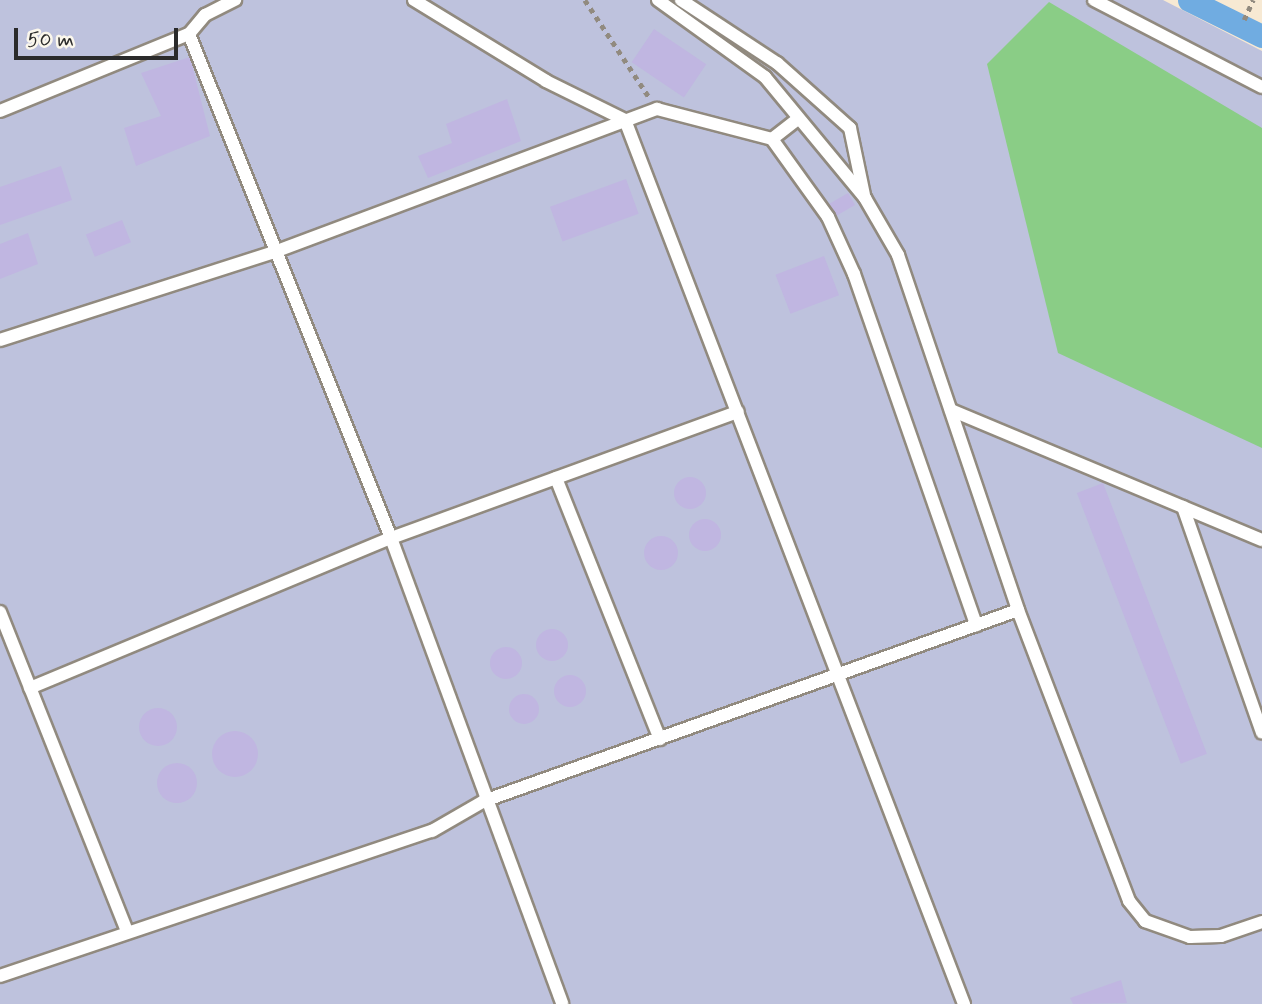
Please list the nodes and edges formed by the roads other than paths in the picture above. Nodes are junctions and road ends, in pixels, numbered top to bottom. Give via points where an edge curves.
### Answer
1 (234, 0) edge
2 (414, 0) edge
3 (658, 0) edge
4 (681, 0) edge
5 (1094, 0) edge
6 (189, 34) junction
7 (1262, 87) edge
8 (0, 111) edge
9 (798, 119) junction
10 (625, 120) junction
11 (772, 139) junction
12 (865, 198) junction
13 (277, 251) junction
14 (0, 340) edge
15 (951, 410) junction
16 (738, 412) junction
17 (556, 478) junction
18 (1184, 507) junction
19 (391, 538) junction
20 (1262, 540) edge
21 (1018, 610) junction
22 (0, 612) edge
23 (976, 625) junction
24 (840, 676) junction
25 (30, 688) junction
26 (1262, 733) edge
27 (660, 739) junction
28 (484, 801) junction
29 (1262, 922) edge
30 (128, 931) junction
31 (0, 976) edge
32 (562, 1004) edge
33 (964, 1004) edge

1 - 6 lane via 205,15
2 - 10 lane via 546,81
3 - 9 lane via 765,77
4 - 12 lane via 777,63 850,128
5 - 7 lane
6 - 8 lane
6 - 13 lane
9 - 11 lane
9 - 12 lane
10 - 11 lane via 657,109
10 - 13 lane
10 - 16 lane
11 - 23 lane via 828,216 854,274
12 - 15 lane via 898,256
13 - 14 lane
13 - 19 lane
15 - 18 lane
15 - 21 lane
16 - 17 lane
16 - 24 lane
17 - 19 lane
17 - 27 lane
18 - 20 lane
18 - 26 lane
19 - 25 lane
19 - 28 lane
21 - 23 lane
21 - 29 lane via 1129,901 1145,921 1189,937 1221,936
22 - 25 lane
23 - 24 lane
24 - 27 lane
24 - 33 lane
25 - 30 lane
27 - 28 lane
28 - 30 lane via 432,831
28 - 32 lane
30 - 31 lane

